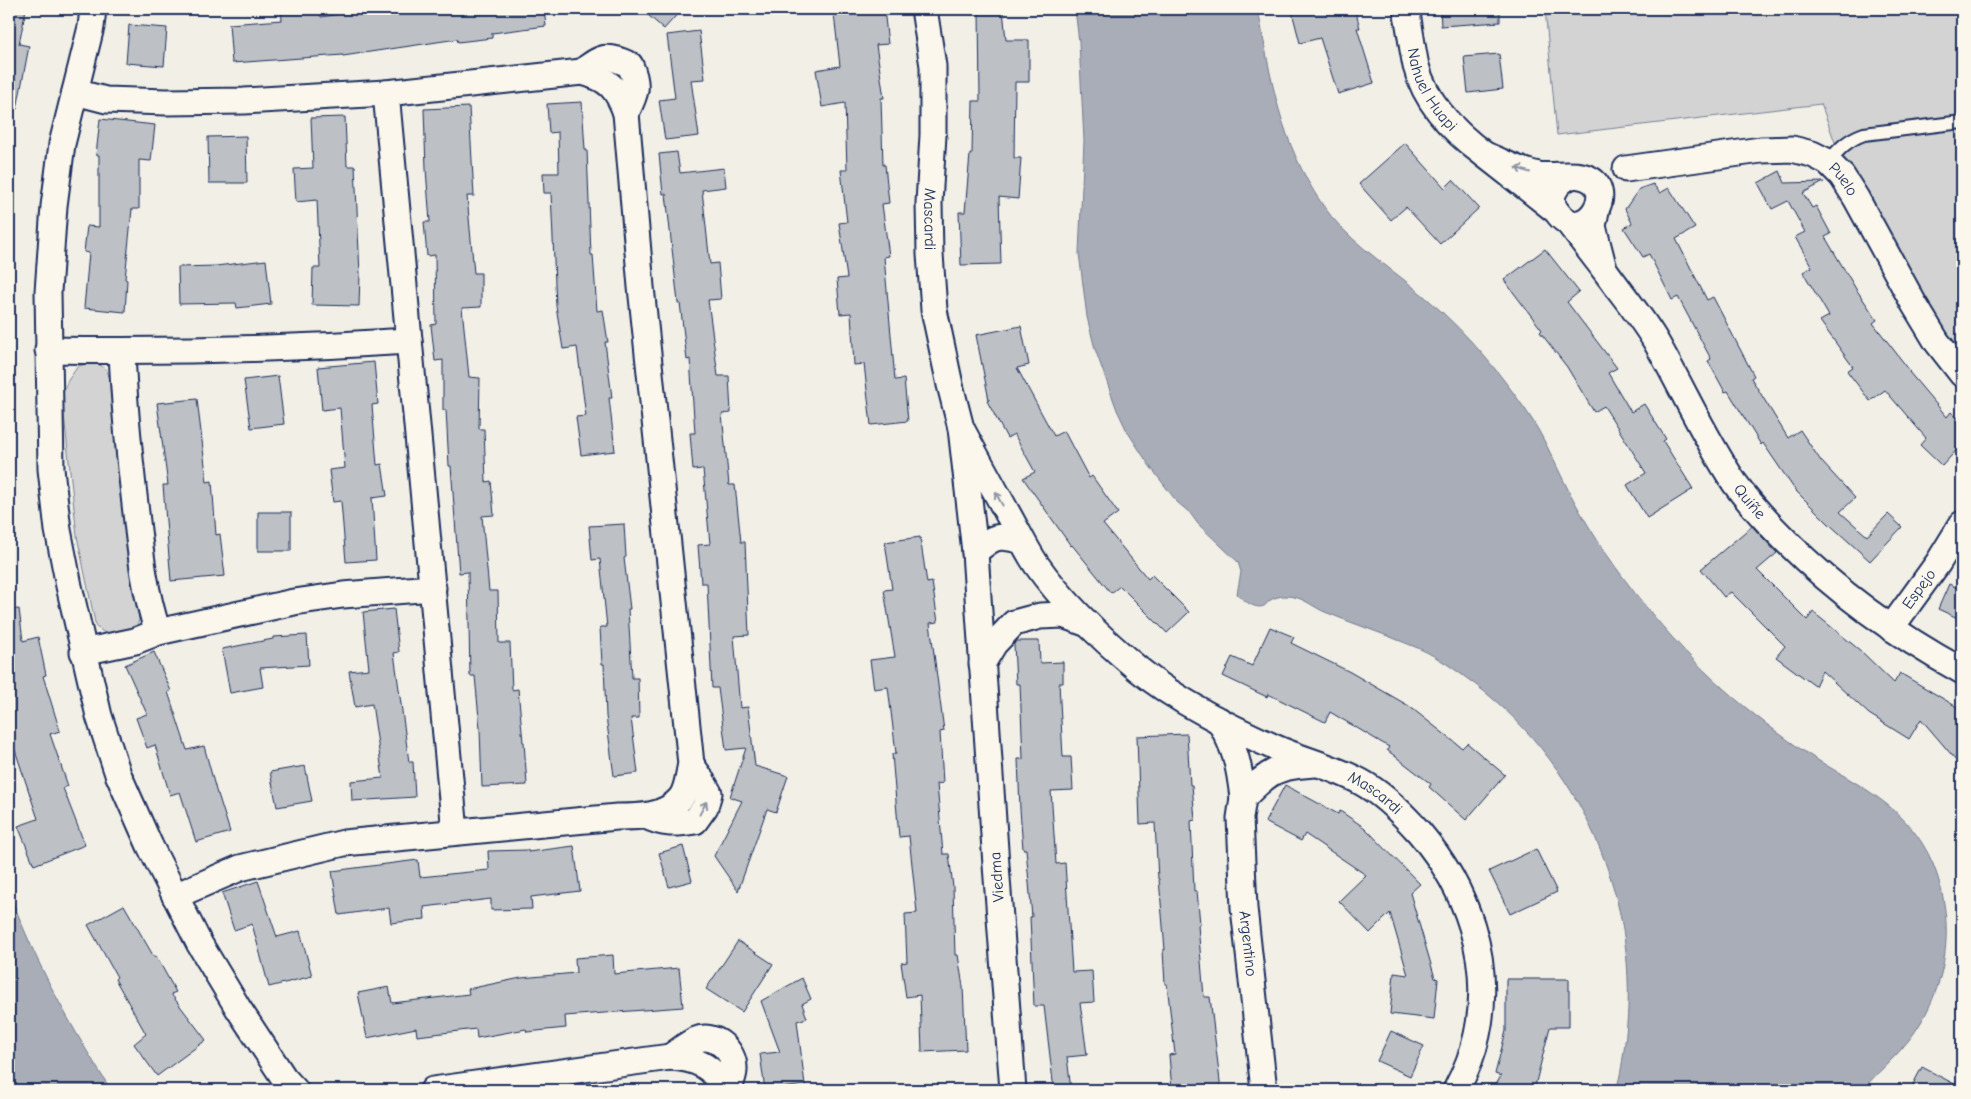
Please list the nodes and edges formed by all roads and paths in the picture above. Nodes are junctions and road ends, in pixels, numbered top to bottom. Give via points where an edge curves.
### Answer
1 (93, 9) edge
2 (924, 9) edge
3 (1406, 9) edge
4 (75, 92) junction
5 (386, 93) junction
6 (1962, 122) edge
7 (1485, 155) junction
8 (1828, 162) junction
9 (1626, 169) junction
10 (1578, 176) junction
11 (1598, 208) junction
12 (1561, 216) junction
13 (1604, 269) junction
14 (409, 341) junction
15 (48, 350) junction
16 (122, 351) junction
17 (1962, 374) edge
18 (961, 428) junction
19 (1962, 524) edge
20 (1022, 541) junction
21 (975, 552) junction
22 (1050, 581) junction
23 (433, 588) junction
24 (978, 602) junction
25 (1040, 616) junction
26 (1014, 623) junction
27 (1088, 624) junction
28 (1891, 628) junction
29 (158, 632) junction
30 (83, 652) junction
31 (982, 664) junction
32 (1962, 671) edge
33 (1219, 720) junction
34 (1317, 764) junction
35 (1243, 798) junction
36 (455, 832) junction
37 (175, 896) junction
38 (670, 1057) junction
39 (295, 1090) edge
40 (433, 1090) edge
41 (722, 1090) edge
42 (729, 1090) edge
43 (1013, 1090) edge
44 (1264, 1090) edge
45 (1456, 1090) edge

1 - 4 street
2 - 18 street, Mascardi via 933,66 929,203 934,310
3 - 7 street, Nahuel Huapi via 1424,86 1452,127
4 - 5 street via 106,100 166,102
4 - 15 street via 62,144 54,206
5 - 14 street
5 - 36 street via 582,72 607,81 619,95 626,113 690,764 680,798 665,810 646,816
6 - 8 lane via 1864,134 1843,144
10 -> 7 street, Puelo via 1538,175
7 - 12 street, Quiñe
8 - 9 street, Puelo via 1792,149 1761,150
8 - 17 street, Puelo via 1856,198 1923,319
9 - 10 street, Puelo
9 - 11 street via 1609,187
10 - 11 street via 1590,180 1598,191
10 - 12 street via 1564,179 1554,189 1553,203
11 - 12 street via 1587,220 1580,222
11 - 13 street via 1593,226
12 - 13 street, Quiñe
13 - 28 street, Quiñe via 1654,338 1709,442 1757,511 1831,583
14 - 16 street
14 - 23 street
15 - 16 street
15 - 30 street via 51,469 58,530
16 - 29 street via 125,411 143,571
20 -> 18 street
18 - 21 street
19 - 28 street, Espejo
20 - 21 street via 1005,536 990,539
20 - 22 street
21 - 24 street
22 - 25 street via 1052,598
22 - 27 street
23 - 29 street via 294,602
23 - 36 street
24 - 26 street via 987,617 996,623
24 - 31 street, Viedma
25 - 26 street
25 - 27 street via 1063,614
26 - 31 street via 994,644
27 - 33 street, Mascardi via 1138,669 1180,699
28 - 32 street, Quiñe
29 - 30 street
30 - 37 street via 118,774
31 - 43 street, Viedma
33 - 34 street, Mascardi
33 - 35 street, Argentino via 1239,765
34 - 35 street via 1273,771
34 - 45 street, Mascardi via 1360,781 1402,813 1437,854 1453,879 1475,934 1482,977 1477,1036
35 - 44 street, Argentino via 1240,818 1244,908
36 - 37 street via 344,843 294,854 240,868
37 - 39 street via 238,1008
38 - 40 street
38 - 41 street via 699,1062 713,1074
38 - 42 street via 698,1039 722,1043 732,1056 735,1069

